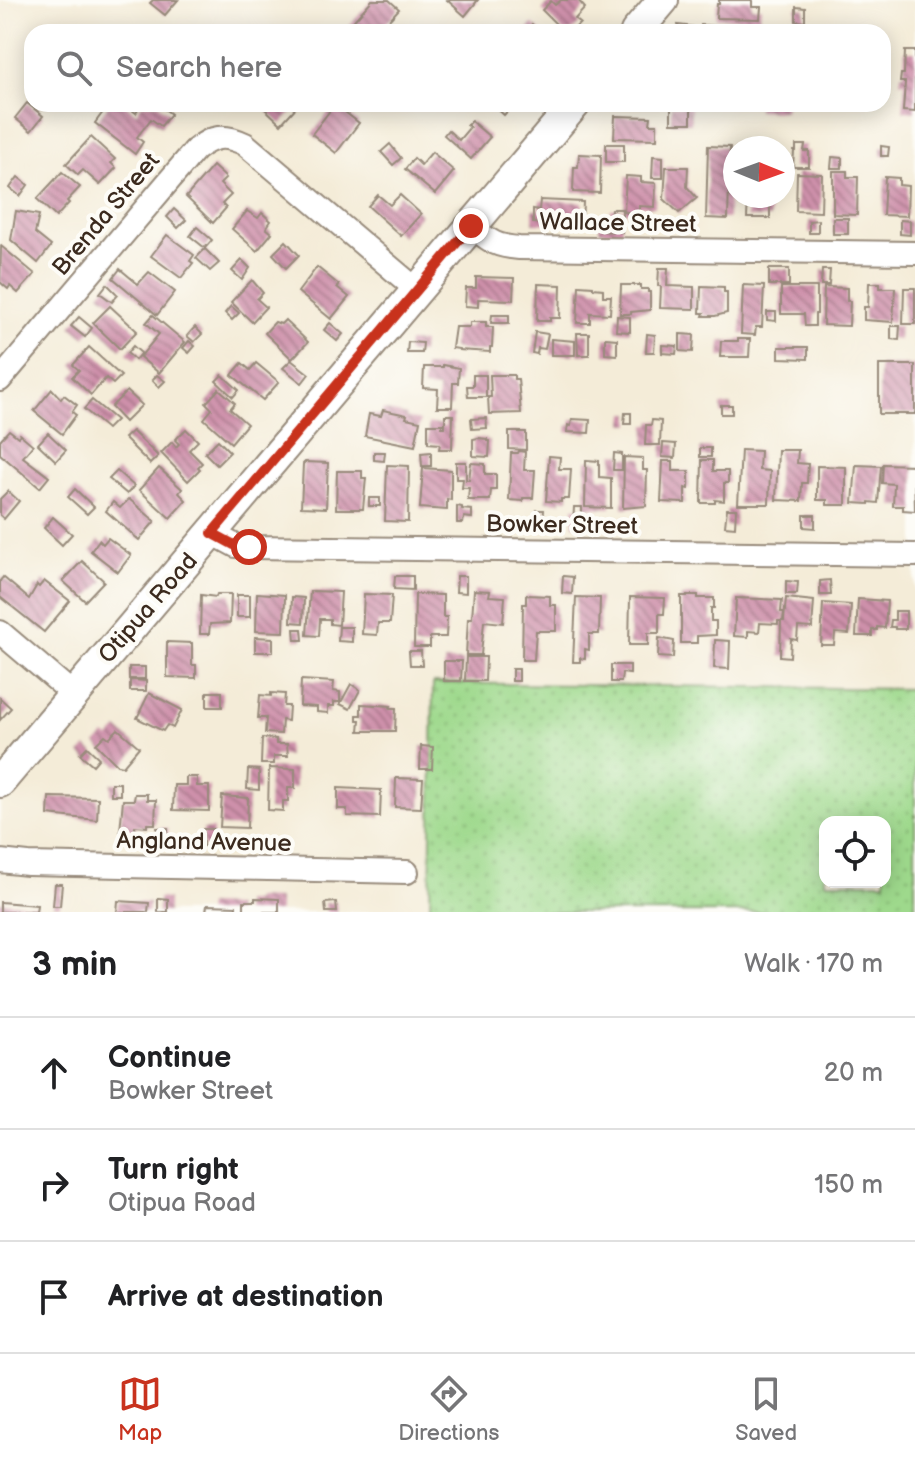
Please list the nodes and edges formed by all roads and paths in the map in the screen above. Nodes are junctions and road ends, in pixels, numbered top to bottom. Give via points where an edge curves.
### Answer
1 (663, 0) edge
2 (643, 24) edge
3 (568, 112) edge
4 (471, 226) junction
5 (915, 253) edge
6 (417, 290) junction
7 (0, 380) edge
8 (212, 533) junction
9 (915, 555) edge
10 (0, 632) edge
11 (73, 694) junction
12 (0, 782) edge
13 (0, 861) edge
14 (407, 872) dead end

1 - 2 street
3 - 4 street, Otipua Road
4 - 5 street, Wallace Street via 501,247
4 - 6 street, Otipua Road
6 - 7 street, Brenda Street via 245,144 214,139 195,150
6 - 8 street, Otipua Road
8 - 9 street, Bowker Street via 249,547
8 - 11 street, Otipua Road
10 - 11 street
11 - 12 street, Otipua Road
13 - 14 street, Angland Avenue

